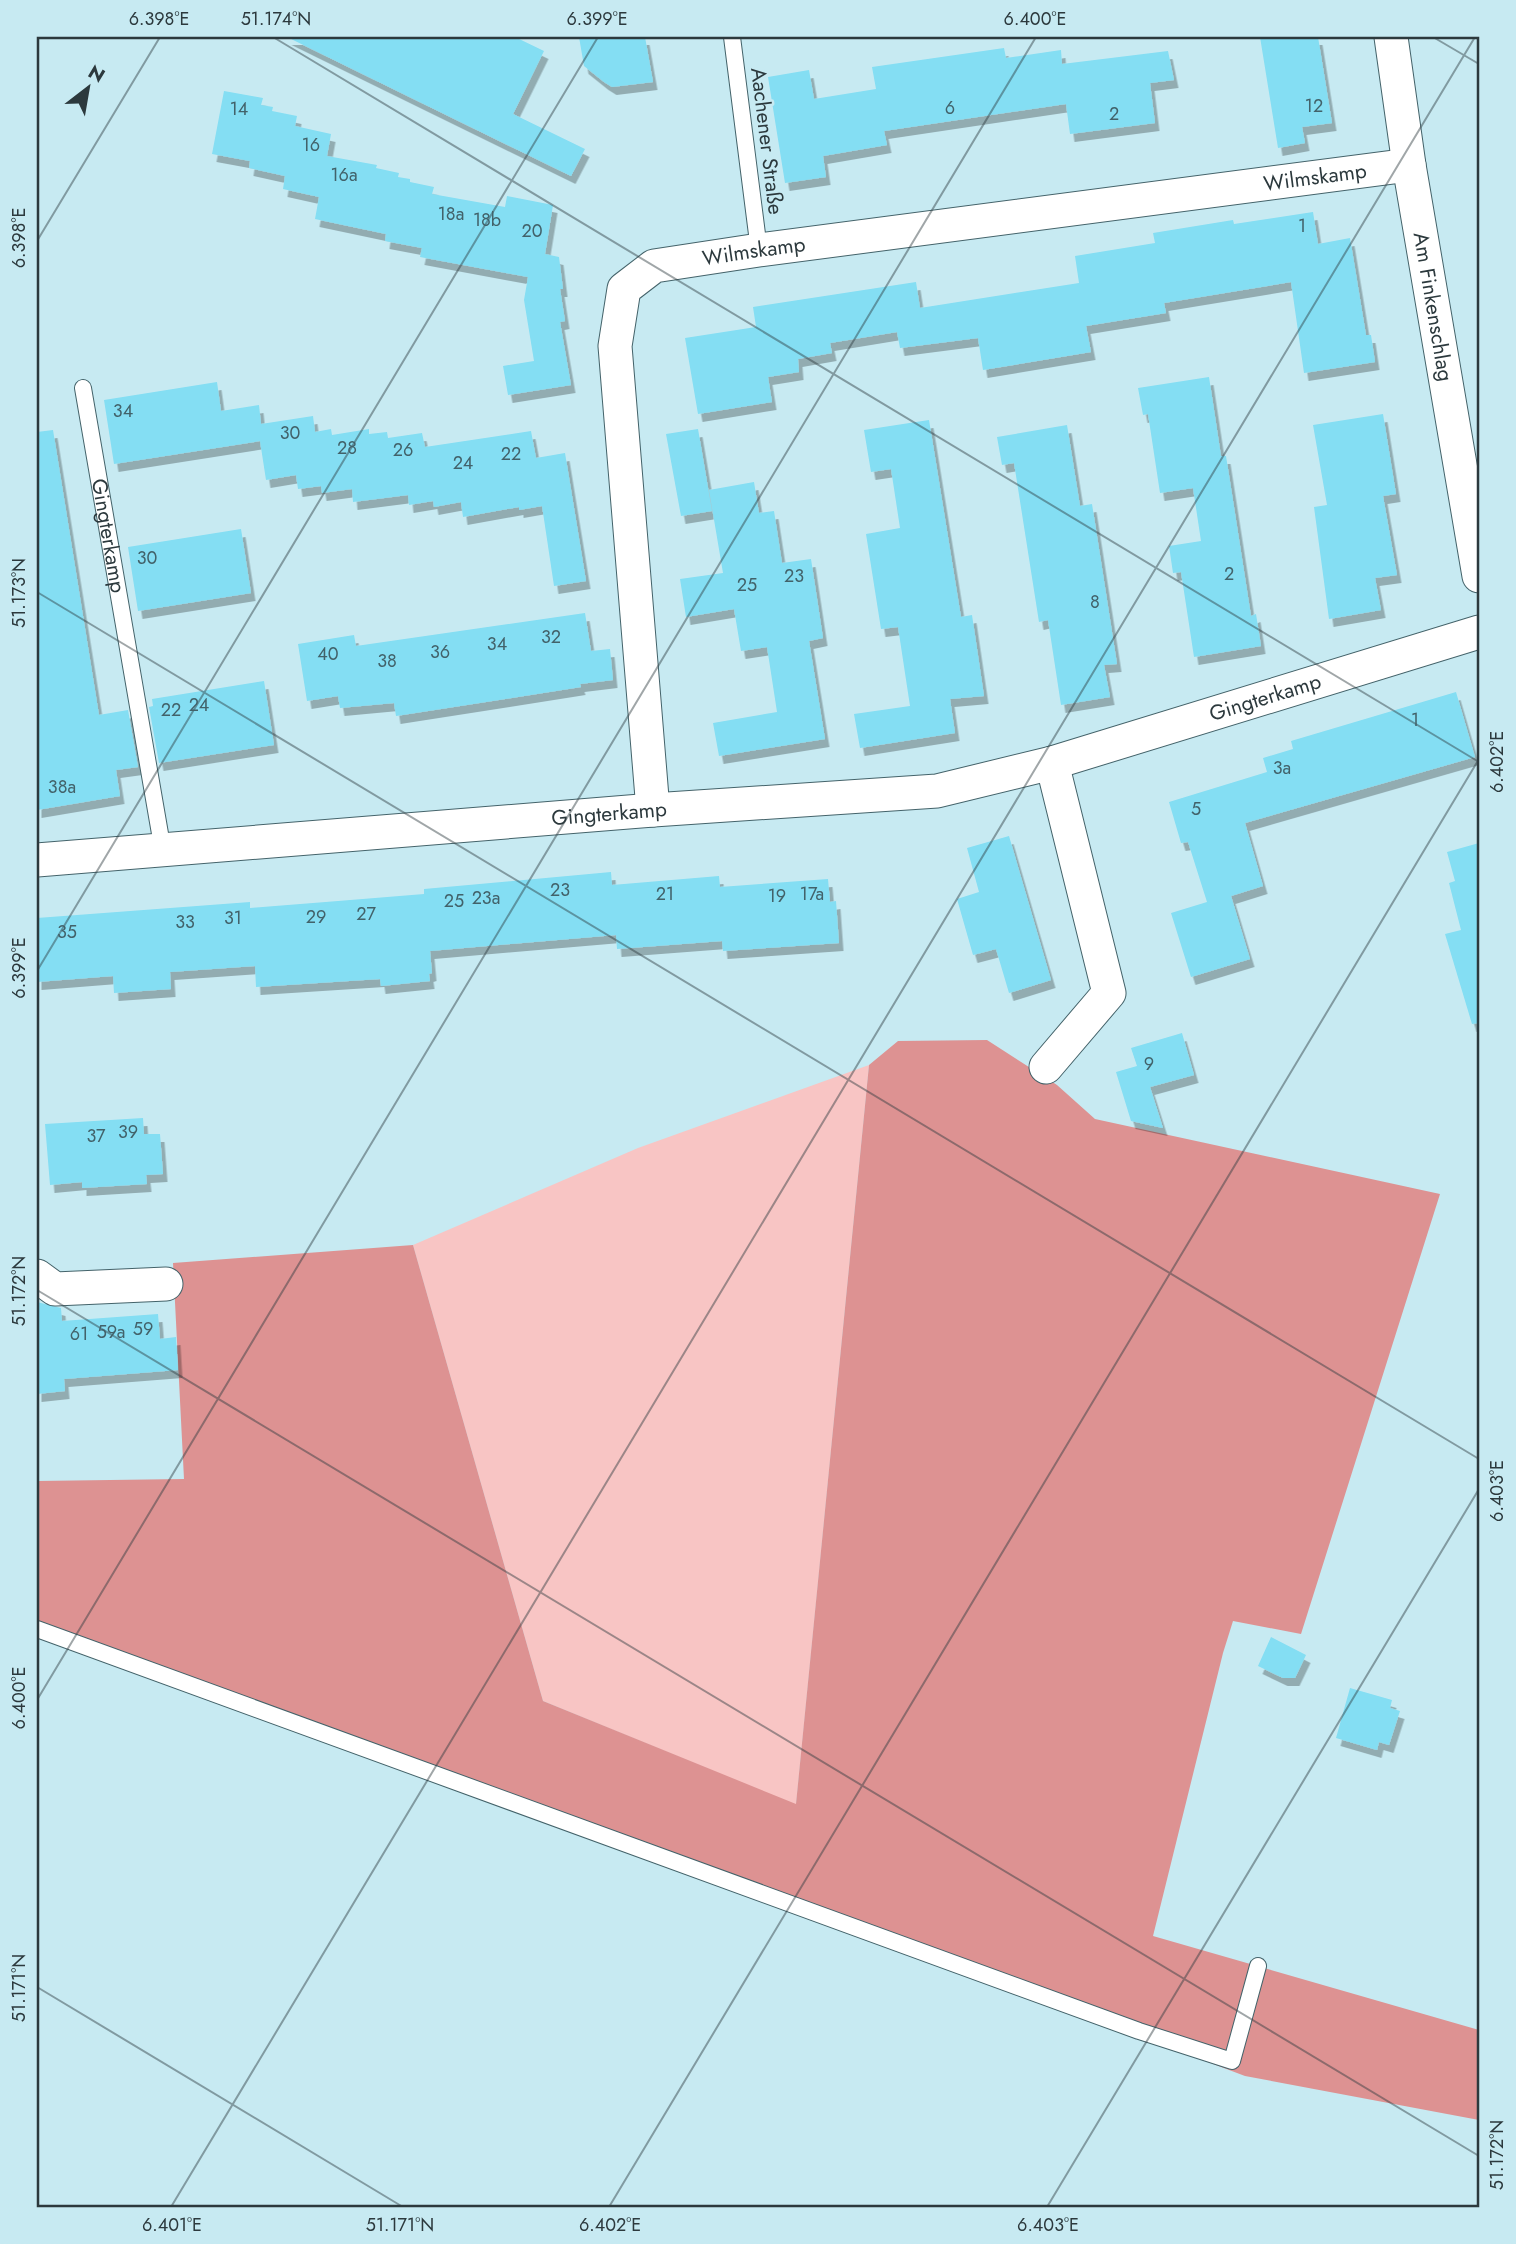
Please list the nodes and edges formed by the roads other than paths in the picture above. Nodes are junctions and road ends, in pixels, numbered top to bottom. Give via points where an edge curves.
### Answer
1 (732, 37) edge
2 (1391, 37) edge
3 (1409, 164) junction
4 (760, 250) junction
5 (83, 388) dead end
6 (1479, 576) edge
7 (1479, 632) edge
8 (1052, 763) junction
9 (653, 810) junction
10 (163, 850) junction
11 (37, 860) edge
12 (1046, 1067) dead end
13 (37, 1276) edge
14 (166, 1284) dead end
15 (37, 1629) edge
16 (1258, 1966) dead end

1 - 4 lane, Aachener Straße
2 - 3 street, Am Finkenschlag
3 - 4 street, Wilmskamp
3 - 6 street, Am Finkenschlag
4 - 9 street, Wilmskamp via 654,266 624,289 615,346
5 - 10 lane, Gingterkamp
7 - 8 street, Gingterkamp
8 - 9 street, Gingterkamp via 937,791
8 - 12 street via 1110,993
9 - 10 street, Gingterkamp
10 - 11 street, Gingterkamp
13 - 14 street via 55,1289
15 - 16 lane via 1126,2027 1231,2061

